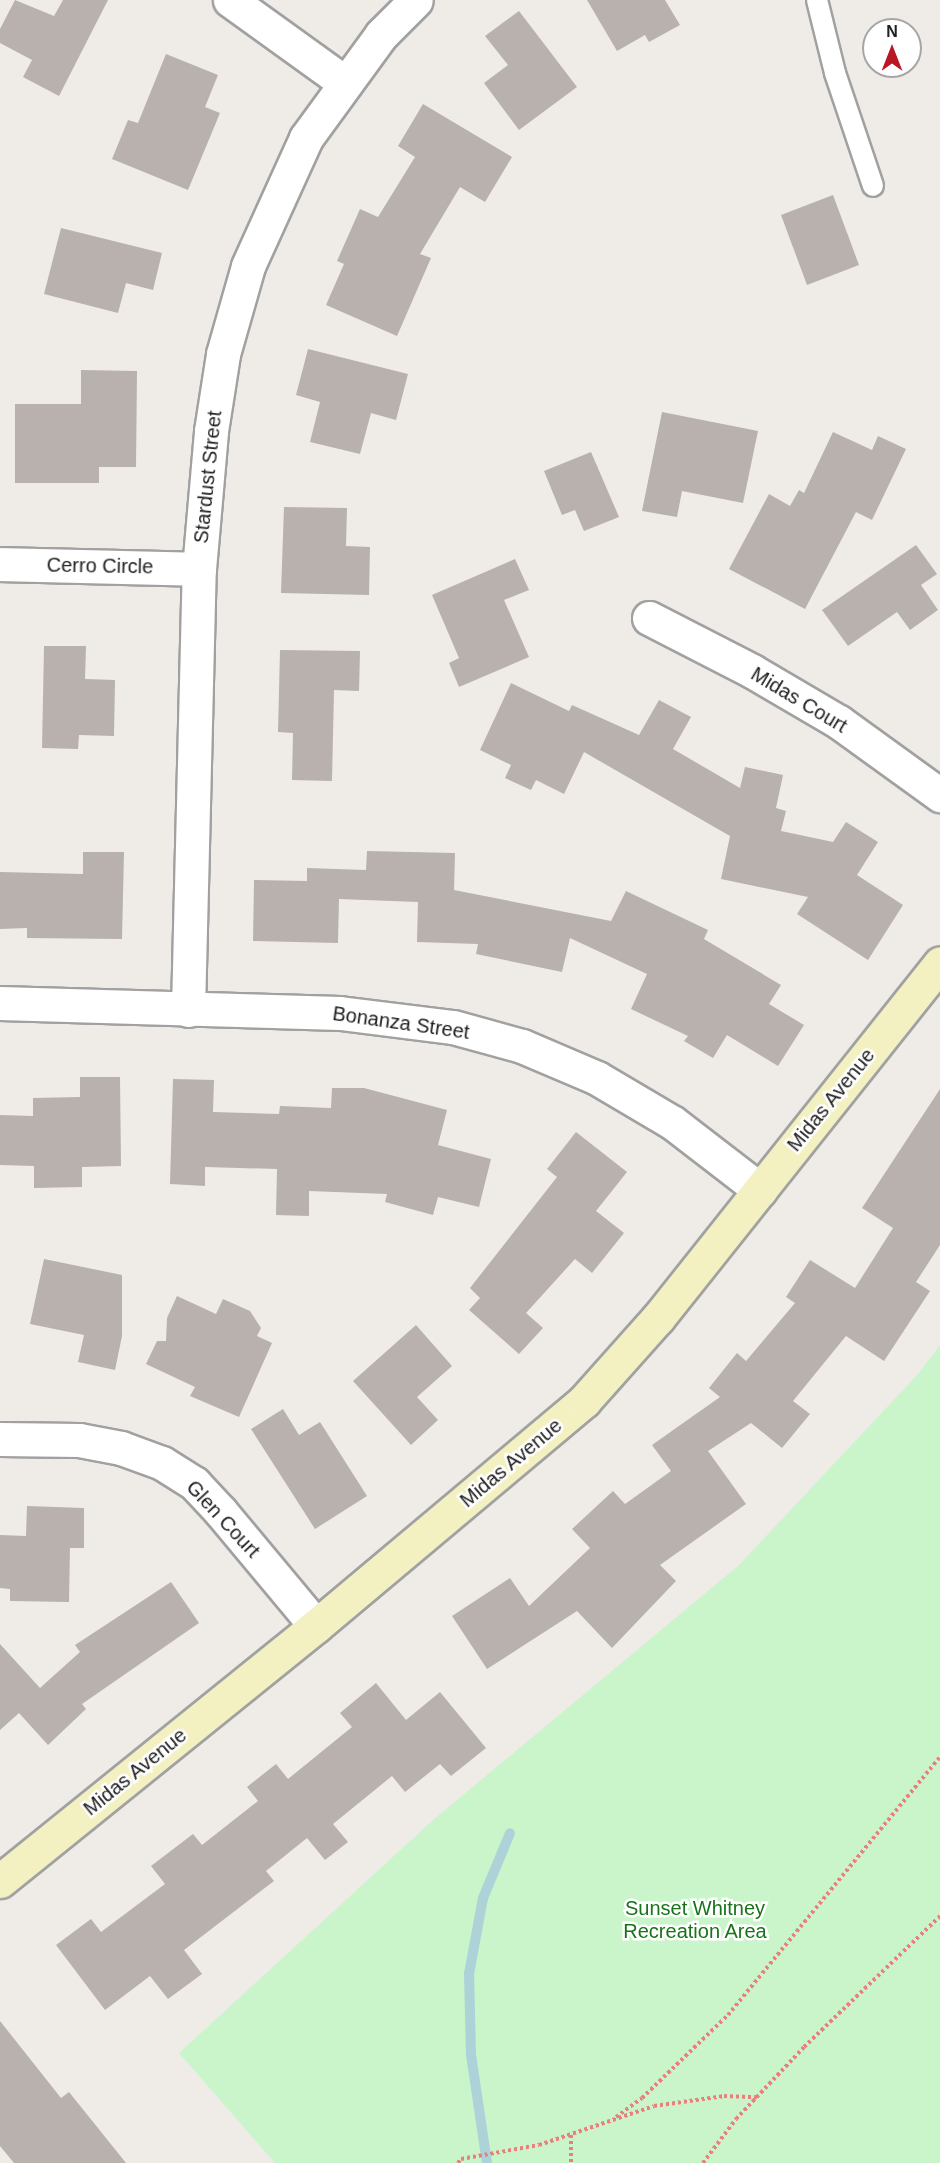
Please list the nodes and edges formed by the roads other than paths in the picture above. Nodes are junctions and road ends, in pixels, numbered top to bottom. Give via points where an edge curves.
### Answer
1 (230, 0) edge
2 (416, 0) edge
3 (817, 0) edge
4 (345, 83) junction
5 (873, 186) dead end
6 (0, 564) edge
7 (199, 569) junction
8 (649, 618) dead end
9 (940, 795) edge
10 (940, 964) edge
11 (0, 1003) edge
12 (188, 1010) junction
13 (760, 1190) junction
14 (0, 1438) edge
15 (316, 1626) junction
16 (0, 1881) edge

1 - 4 street
2 - 4 street, Stardust Street via 381,35
3 - 5 lane via 835,73
4 - 7 street, Stardust Street via 306,138 248,266 223,354 211,431
6 - 7 street, Cerro Circle
7 - 12 street, Stardust Street
8 - 9 street, Midas Court via 752,671 839,723
10 - 13 street, Midas Avenue
11 - 12 street, Bonanza Street
12 - 13 street, Bonanza Street via 352,1014 453,1027 522,1046 597,1078 673,1123
13 - 15 street, Midas Avenue via 620,1363 584,1401
14 - 15 street, Glen Court via 79,1440 122,1448 162,1463 194,1483
15 - 16 street, Midas Avenue

